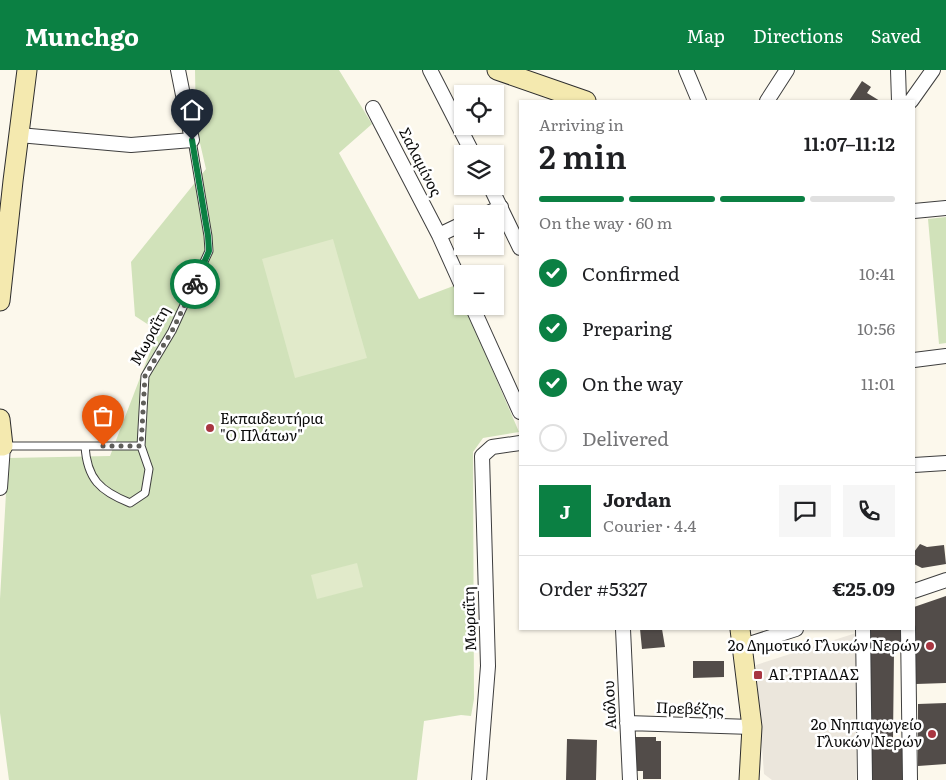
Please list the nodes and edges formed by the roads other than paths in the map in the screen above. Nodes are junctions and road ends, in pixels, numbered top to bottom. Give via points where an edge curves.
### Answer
1 (27, 70) edge
2 (178, 70) edge
3 (430, 70) edge
4 (497, 70) edge
5 (686, 70) edge
6 (787, 70) edge
7 (898, 70) edge
8 (933, 70) edge
9 (583, 100) edge
10 (699, 100) edge
11 (767, 100) edge
12 (899, 100) edge
13 (912, 100) edge
14 (373, 108) dead end
15 (19, 135) junction
16 (192, 140) junction
17 (468, 145) edge
18 (6, 181) edge
19 (946, 208) edge
20 (915, 211) edge
21 (504, 213) edge
22 (454, 228) edge
23 (439, 235) junction
24 (519, 246) edge
25 (454, 268) edge
26 (0, 301) edge
27 (476, 315) edge
28 (946, 356) edge
29 (915, 360) edge
30 (519, 410) edge
31 (0, 419) edge
32 (519, 443) edge
33 (2, 446) edge
34 (85, 446) junction
35 (141, 446) junction
36 (946, 463) edge
37 (915, 465) edge
38 (0, 488) edge
39 (946, 580) edge
40 (915, 591) edge
41 (623, 630) edge
42 (790, 630) edge
43 (863, 630) edge
44 (908, 630) edge
45 (741, 638) edge
46 (627, 723) junction
47 (752, 727) junction
48 (480, 780) edge
49 (630, 780) edge
50 (749, 780) edge
51 (865, 780) edge
52 (910, 780) edge

1 - 15 street
2 - 16 street, Μωραΐτη
3 - 17 street
4 - 9 street
5 - 10 street
6 - 11 street
7 - 12 street
8 - 13 street
14 - 23 street, Σαλαμίνος
15 - 16 street via 131,145
15 - 18 street
16 - 35 lane, Μωραΐτη via 209,251 172,331 145,376
18 - 26 street
19 - 20 street
21 - 24 street
22 - 23 street
23 - 25 street, Σαλαμίνος
27 - 30 street
28 - 29 street
31 - 33 street
32 - 48 street, Μωραΐτη via 492,447 482,456 488,666
33 - 34 lane
33 - 38 street
34 - 35 lane
34 - 35 lane via 86,464 95,481 110,495 130,503 146,493 149,469
36 - 37 street
39 - 40 street
41 - 46 street, Αιόλου
42 - 45 street
43 - 51 street
44 - 52 street
45 - 47 street
46 - 47 street, Πρεβέζης
46 - 49 street, Αιόλου
47 - 50 street

